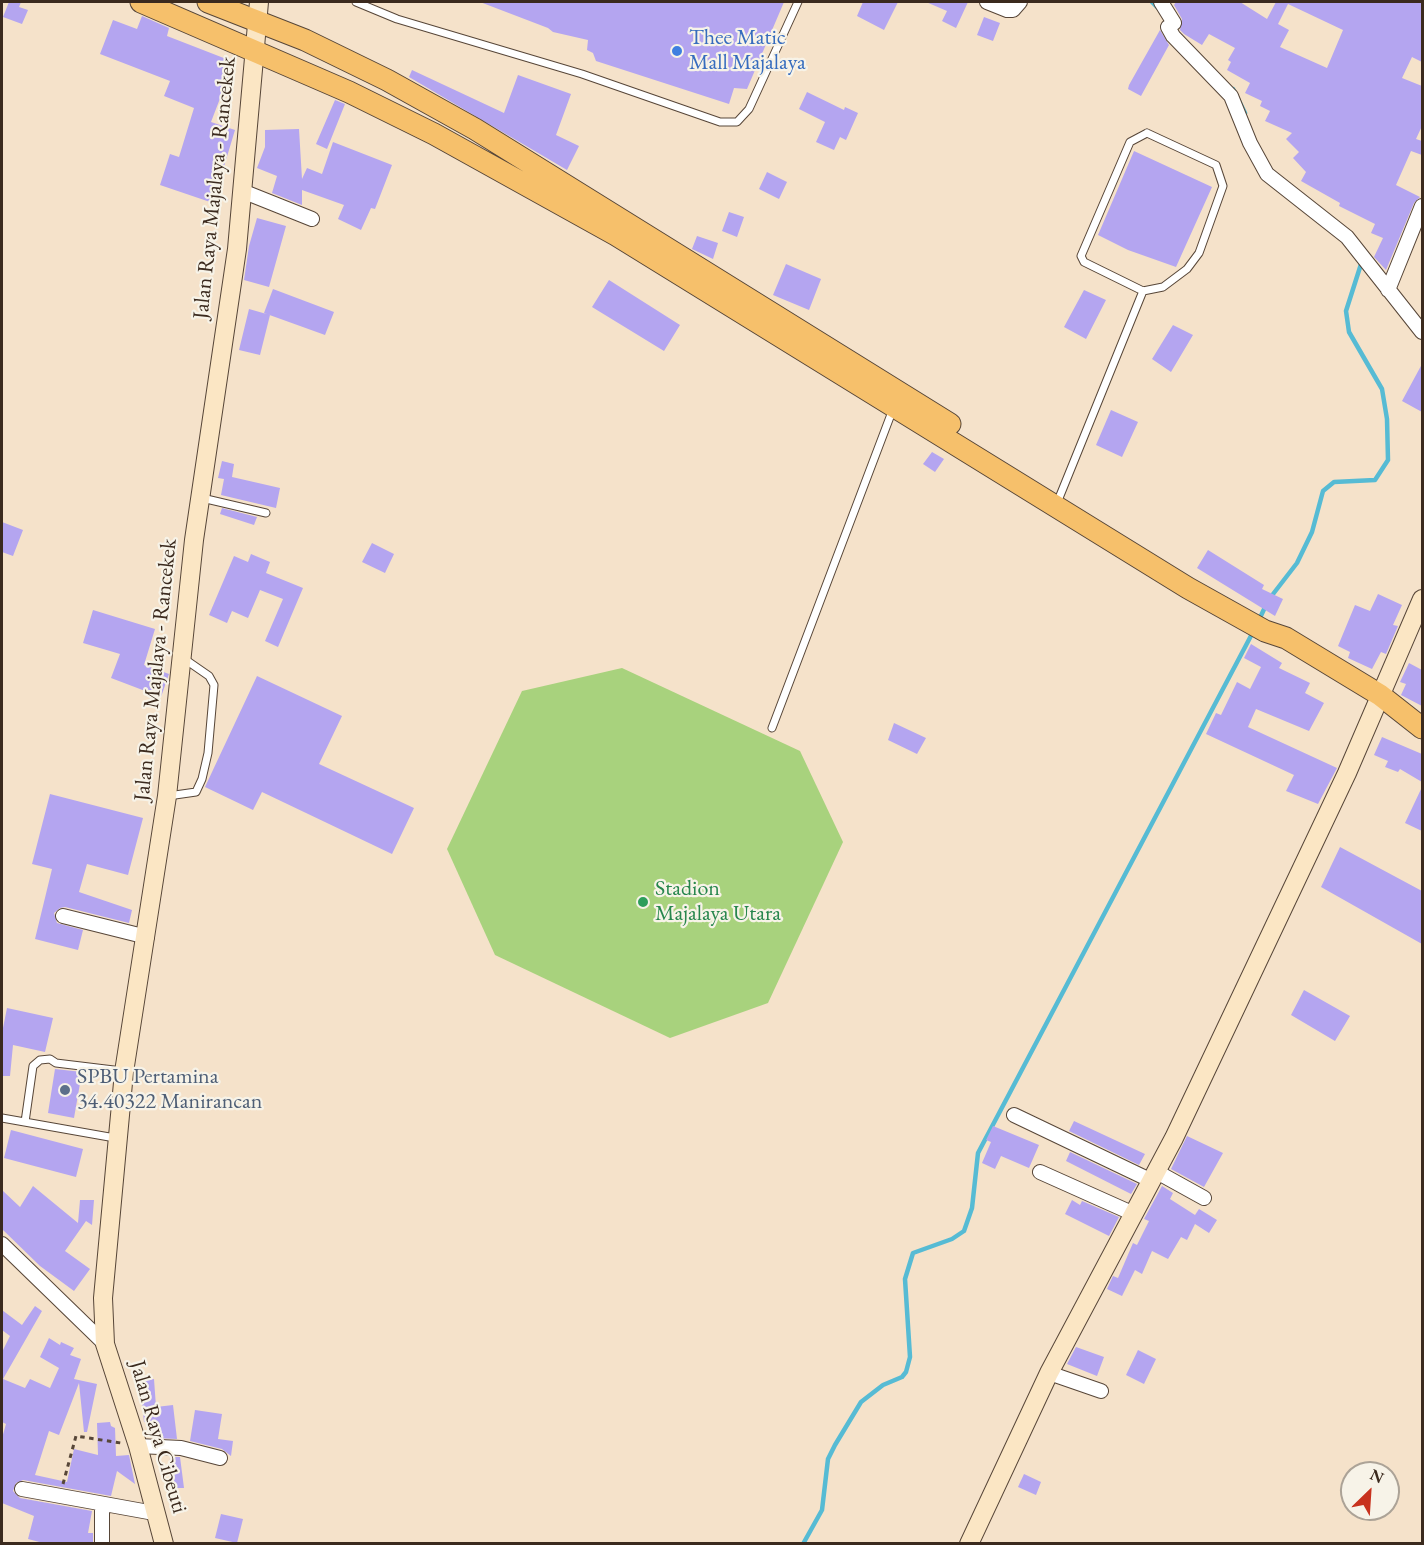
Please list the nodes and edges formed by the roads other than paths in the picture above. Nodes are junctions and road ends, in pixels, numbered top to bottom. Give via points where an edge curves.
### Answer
1 (141, 2) edge
2 (208, 2) edge
3 (356, 2) edge
4 (798, 2) edge
5 (987, 2) edge
6 (1020, 2) edge
7 (1164, 3) edge
8 (258, 10) edge
9 (254, 49) junction
10 (242, 191) junction
11 (1422, 206) edge
12 (312, 219) dead end
13 (1388, 290) junction
14 (1143, 291) junction
15 (1422, 332) edge
16 (894, 407) junction
17 (200, 498) junction
18 (1058, 499) junction
19 (266, 513) dead end
20 (1422, 599) edge
21 (181, 656) junction
22 (1380, 695) junction
23 (772, 728) dead end
24 (1422, 728) edge
25 (167, 796) junction
26 (63, 916) dead end
27 (147, 937) junction
28 (124, 1072) junction
29 (1014, 1115) dead end
30 (2, 1118) edge
31 (25, 1122) junction
32 (118, 1138) junction
33 (1040, 1172) dead end
34 (1154, 1176) junction
35 (1204, 1198) dead end
36 (1134, 1214) junction
37 (2, 1244) edge
38 (105, 1344) junction
39 (1049, 1373) junction
40 (1101, 1391) dead end
41 (138, 1446) junction
42 (220, 1458) dead end
43 (22, 1490) dead end
44 (102, 1506) junction
45 (154, 1513) junction
46 (102, 1544) edge
47 (164, 1544) edge
48 (969, 1544) edge

1 - 9 main road
2 - 8 main road
3 - 4 lane via 397,19 582,74 720,122 737,122 748,109
5 - 6 street via 1013,10
7 - 13 street via 1174,22 1168,27 1173,36 1231,96 1267,174 1347,237
8 - 9 main road, Jalan Raya Majalaya - Rancekek
8 - 18 main road via 475,129
9 - 10 main road, Jalan Raya Majalaya - Rancekek
9 - 16 main road via 424,128 606,230
10 - 12 street
10 - 17 main road, Jalan Raya Majalaya - Rancekek
11 - 13 street
13 - 15 street
14 - 14 lane via 1163,286 1187,269 1199,253 1223,186 1216,165 1147,133 1130,142 1081,256 1084,262
14 - 18 lane
16 - 18 main road
16 - 23 lane
17 - 19 lane
17 - 21 main road, Jalan Raya Majalaya - Rancekek
18 - 22 main road via 1266,620 1286,638
20 - 22 main road
21 - 25 main road, Jalan Raya Majalaya - Rancekek
21 - 25 lane via 209,676 214,685 208,753 196,792
22 - 24 main road
22 - 34 main road via 1347,773
25 - 27 main road, Jalan Raya Majalaya - Rancekek
26 - 27 street
27 - 28 main road, Jalan Raya Majalaya - Rancekek
28 - 31 lane via 40,1060 33,1066
28 - 32 main road, Jalan Raya Majalaya - Rancekek
29 - 34 street
30 - 31 lane
31 - 32 lane
32 - 38 main road, Jalan Raya Majalaya - Rancekek via 103,1298
33 - 36 street
34 - 35 street
34 - 36 main road
36 - 39 main road
37 - 38 street
38 - 41 main road, Jalan Raya Cibeuti
39 - 40 street
39 - 48 main road
41 - 42 street via 181,1448
41 - 45 main road, Jalan Raya Cibeuti
43 - 44 street
44 - 45 street
44 - 46 street
45 - 47 main road, Jalan Raya Cibeuti

